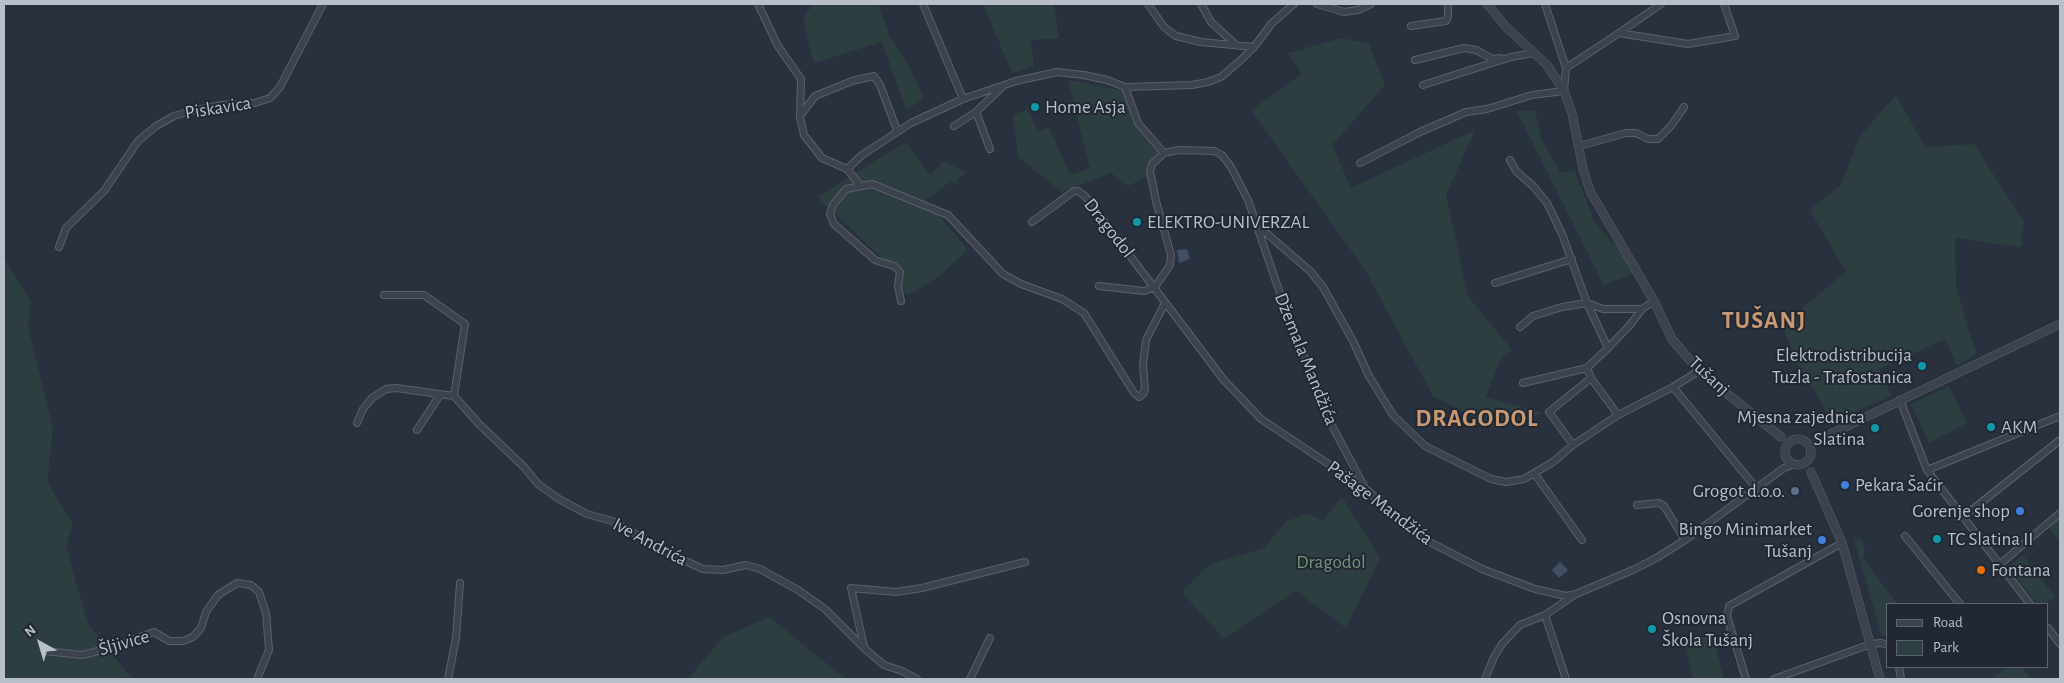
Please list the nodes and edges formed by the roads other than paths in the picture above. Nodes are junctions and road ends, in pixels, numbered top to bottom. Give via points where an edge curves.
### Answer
1 (323, 4) edge
2 (758, 4) edge
3 (923, 4) edge
4 (1148, 4) edge
5 (1201, 4) edge
6 (1294, 4) edge
7 (1321, 4) edge
8 (1371, 4) edge
9 (1448, 4) edge
10 (1487, 4) edge
11 (1545, 4) edge
12 (1661, 4) edge
13 (1724, 4) edge
14 (1411, 26) dead end
15 (1619, 33) junction
16 (1238, 46) junction
17 (1254, 47) junction
18 (1534, 53) junction
19 (1511, 57) junction
20 (1415, 60) dead end
21 (1566, 68) junction
22 (1004, 84) junction
23 (1423, 85) dead end
24 (1125, 87) junction
25 (1564, 90) junction
26 (962, 99) junction
27 (1684, 107) dead end
28 (976, 112) junction
29 (800, 117) junction
30 (954, 126) dead end
31 (897, 130) junction
32 (1579, 146) junction
33 (990, 149) dead end
34 (1164, 153) junction
35 (1510, 160) dead end
36 (1360, 163) dead end
37 (847, 169) junction
38 (860, 184) junction
39 (1032, 222) dead end
40 (1257, 225) junction
41 (59, 247) dead end
42 (1572, 259) junction
43 (1495, 282) dead end
44 (1099, 286) dead end
45 (1155, 287) junction
46 (384, 296) dead end
47 (901, 300) dead end
48 (1654, 301) junction
49 (1165, 303) junction
50 (1587, 303) junction
51 (1642, 308) junction
52 (2060, 324) edge
53 (1520, 327) dead end
54 (1608, 348) junction
55 (1586, 368) junction
56 (1699, 371) junction
57 (1591, 378) junction
58 (1523, 382) dead end
59 (1673, 387) junction
60 (440, 395) junction
61 (454, 396) junction
62 (1900, 400) junction
63 (1618, 415) junction
64 (2060, 416) edge
65 (357, 423) dead end
66 (417, 430) dead end
67 (1781, 437) junction
68 (1793, 440) junction
69 (1818, 440) junction
70 (2060, 440) edge
71 (1805, 441) junction
72 (1573, 445) junction
73 (1785, 449) junction
74 (1810, 455) junction
75 (1797, 465) junction
76 (1927, 470) junction
77 (1811, 472) junction
78 (1534, 473) junction
79 (1757, 488) junction
80 (1366, 490) junction
81 (1637, 505) dead end
82 (2060, 513) edge
83 (1963, 517) junction
84 (1905, 536) dead end
85 (1582, 540) dead end
86 (1685, 540) junction
87 (1842, 543) junction
88 (1025, 562) dead end
89 (1999, 565) junction
90 (460, 583) dead end
91 (1576, 594) junction
92 (1959, 603) edge
93 (2029, 603) edge
94 (1545, 615) junction
95 (2049, 629) edge
96 (990, 638) dead end
97 (1871, 644) junction
98 (1886, 644) edge
99 (2060, 644) edge
100 (864, 648) junction
101 (45, 651) dead end
102 (257, 679) edge
103 (448, 679) edge
104 (917, 679) edge
105 (970, 679) edge
106 (1485, 679) edge
107 (1566, 679) edge
108 (1746, 679) edge
109 (1774, 679) edge
110 (1880, 679) edge

1 - 41 street, Piskavica via 280,87 270,98 191,111 156,126 138,141 104,191 66,228
2 - 29 street via 778,46 801,79
3 - 26 street
4 - 16 street via 1164,27 1176,36
5 - 16 street via 1211,22
6 - 17 street via 1272,23
7 - 8 street via 1344,12
9 - 14 street via 1446,21
10 - 18 street, Tušanj
11 - 21 street
12 - 15 street
13 - 15 street via 1735,36 1688,44
15 - 21 street
16 - 17 street
17 - 24 street via 1221,77 1208,82
18 - 19 street
18 - 25 street, Tušanj via 1548,65
19 - 20 street via 1493,59 1464,48
19 - 23 street
21 - 25 street
22 - 24 street via 1057,72 1107,80
22 - 26 street
22 - 28 street
24 - 34 street via 1138,123
25 - 32 street, Tušanj
25 - 36 street via 1466,112
26 - 31 street
27 - 32 street via 1658,139 1626,133
28 - 30 street
28 - 33 street
29 - 31 street via 815,96 874,76
29 - 37 street via 804,135 822,158
31 - 37 street
32 - 48 street, Tušanj via 1590,191
34 - 40 street via 1199,150 1222,154 1248,200
34 - 45 street via 1152,164 1150,171 1172,260
35 - 42 street via 1516,171 1547,203
37 - 38 street
38 - 47 street via 846,189 830,214 834,224 862,250 900,272
38 - 49 street via 872,184 942,212 960,227 1002,274 1081,310 1139,397 1145,389 1146,340
39 - 45 street, Dragodol via 1078,191 1086,196
40 - 78 street via 1310,271 1323,288 1393,415 1425,446 1468,469 1506,482 1524,479
40 - 80 street, Džemala Mandžića via 1329,420
42 - 43 street
42 - 50 street
44 - 45 street, Dragodol via 1144,291
45 - 49 street, Pašage Mandžića
46 - 61 street via 424,295 465,324
48 - 51 street
48 - 56 street, Tušanj via 1672,339
49 - 80 street, Pašage Mandžića via 1223,379 1261,419
50 - 51 street via 1604,308
50 - 53 street via 1533,316
50 - 54 street
51 - 54 street
52 - 62 street
54 - 55 street
55 - 57 street
55 - 58 street
56 - 59 street
56 - 67 street, Tušanj
57 - 63 street
57 - 72 street via 1549,412
59 - 63 street
59 - 79 street
60 - 61 street
60 - 65 street via 386,389 372,398
60 - 66 street
61 - 100 street, Ive Andrića via 538,484 559,499 587,514 612,521 703,569 723,570 746,565 760,569 825,609
62 - 69 street
62 - 76 street
63 - 72 street
64 - 76 street
67 - 68 street
67 - 73 street
68 - 71 street
68 - 73 street
69 - 71 street
69 - 74 street
70 - 83 street
71 - 74 street
72 - 78 street via 1554,462
73 - 75 street via 1786,457
74 - 75 street
74 - 77 street
75 - 77 street
75 - 79 street, Pašage Mandžića via 1784,468
76 - 83 street
77 - 87 street
78 - 85 street
79 - 86 street, Pašage Mandžića
80 - 91 street, Pašage Mandžića via 1406,527 1460,559 1535,589 1566,596
81 - 86 street via 1659,503 1664,506
82 - 89 street
83 - 89 street
84 - 92 street
86 - 91 street, Pašage Mandžića via 1652,560
87 - 97 street
87 - 108 street via 1728,606 1727,616
88 - 100 street via 896,592 851,588
89 - 93 street
90 - 103 street via 456,638
91 - 94 street
94 - 106 street via 1520,625 1502,644
94 - 107 street
95 - 99 street
96 - 105 street
97 - 98 street
97 - 109 street
97 - 110 street
100 - 104 street, Ive Andrića via 884,665
101 - 102 street, Šljivice via 82,655 154,632 169,640 183,641 201,628 206,612 218,596 237,583 251,585 259,592 266,613 268,650

